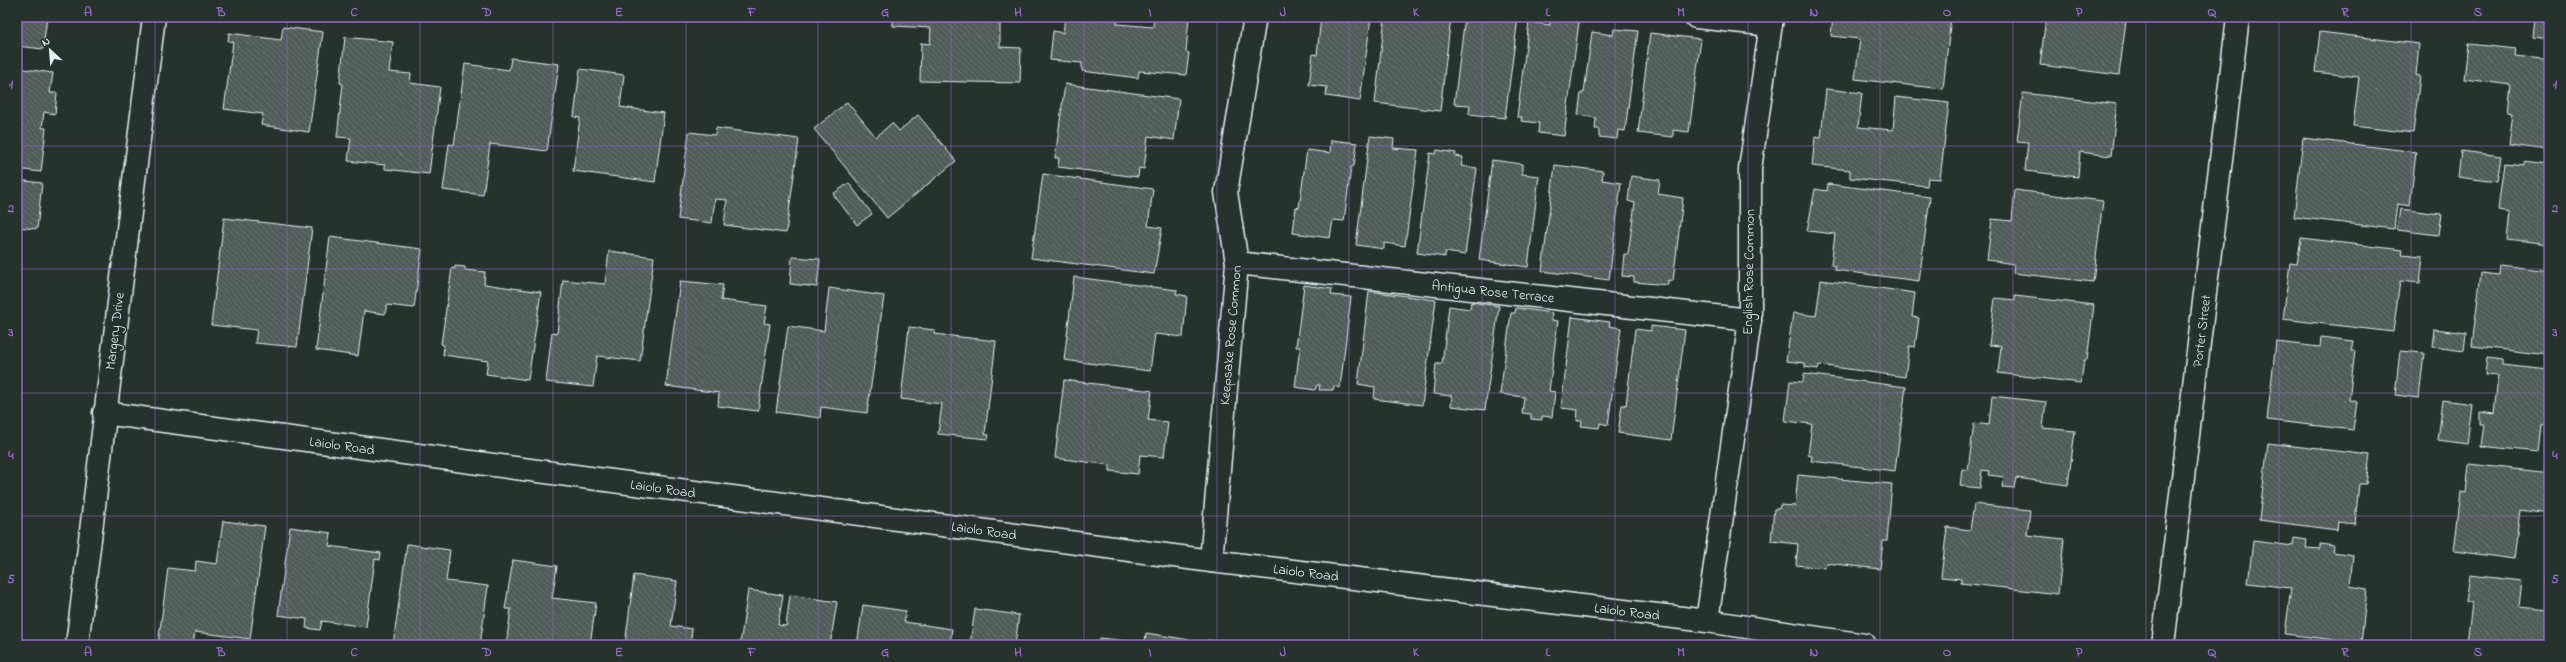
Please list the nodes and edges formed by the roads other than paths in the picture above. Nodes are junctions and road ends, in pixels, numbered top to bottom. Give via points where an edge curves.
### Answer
1 (154, 17) edge
2 (1255, 17) edge
3 (1696, 17) edge
4 (2238, 17) edge
5 (1772, 21) edge
6 (1237, 263) junction
7 (1750, 320) junction
8 (104, 413) junction
9 (1211, 561) junction
10 (1707, 621) junction
11 (77, 645) edge
12 (1865, 645) edge
13 (2163, 645) edge

1 - 8 street, Margery Drive
2 - 6 street, Keepsake Rose Common via 1226,192
3 - 5 street
4 - 13 street, Porter Street
5 - 7 street, English Rose Common via 1750,169
6 - 7 street, Antigua Rose Terrace
6 - 9 street, Keepsake Rose Common
7 - 10 street, English Rose Common
8 - 9 street, Laiolo Road
8 - 11 street, Margery Drive
9 - 10 street, Laiolo Road
10 - 12 street, Laiolo Road

